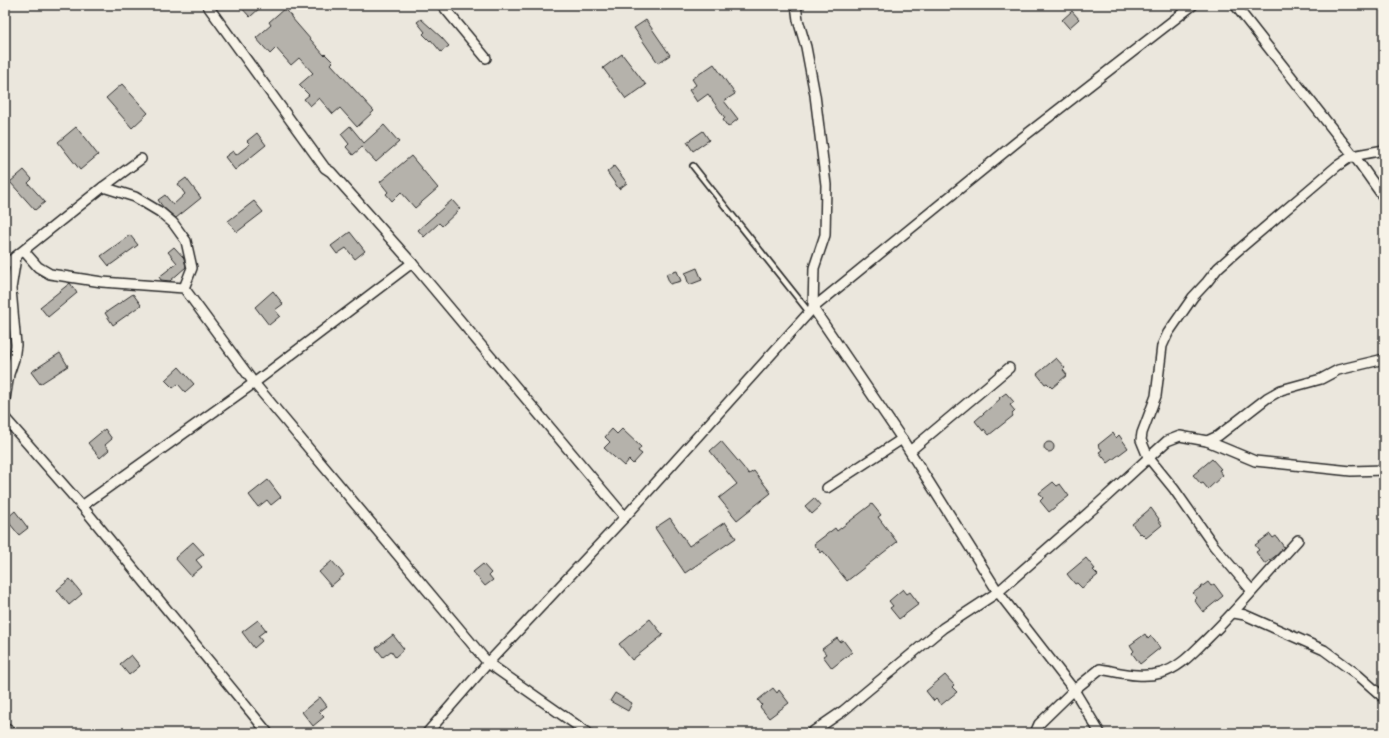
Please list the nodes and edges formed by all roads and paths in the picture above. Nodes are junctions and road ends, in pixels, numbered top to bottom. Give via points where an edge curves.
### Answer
1 (207, 5) edge
2 (442, 5) edge
3 (796, 5) edge
4 (1193, 5) edge
5 (1235, 5) edge
6 (486, 58) dead end
7 (1384, 150) edge
8 (1352, 156) junction
9 (141, 159) dead end
10 (693, 166) dead end
11 (103, 187) junction
12 (1384, 198) edge
13 (24, 251) junction
14 (16, 257) junction
15 (412, 263) junction
16 (5, 265) edge
17 (184, 288) junction
18 (811, 310) junction
19 (1384, 359) edge
20 (1009, 368) dead end
21 (254, 383) junction
22 (5, 399) edge
23 (5, 418) edge
24 (902, 439) junction
25 (1206, 441) junction
26 (910, 451) junction
27 (1148, 457) junction
28 (1384, 470) edge
29 (827, 488) dead end
30 (82, 506) junction
31 (625, 517) junction
32 (1298, 540) dead end
33 (1252, 591) junction
34 (998, 592) junction
35 (1234, 613) junction
36 (488, 663) junction
37 (1074, 690) junction
38 (1384, 698) edge
39 (5, 728) edge
40 (12, 733) edge
41 (268, 733) edge
42 (427, 733) edge
43 (588, 733) edge
44 (811, 733) edge
45 (1035, 733) edge
46 (1100, 733) edge

1 - 15 street via 325,168
2 - 6 street
3 - 18 street via 815,95 826,185 825,235 814,268
4 - 18 street via 1018,141
5 - 8 street
7 - 8 street
8 - 12 street
8 - 27 street via 1319,180 1218,268 1171,328 1162,346 1156,396 1140,440
9 - 11 street
10 - 18 lane
11 - 13 street
11 - 17 street via 135,197 173,223 186,241 192,268
13 - 14 street
13 - 17 street via 38,268 50,274 102,282
14 - 16 street
14 - 22 street via 11,289 16,345
15 - 21 street
15 - 31 street
17 - 21 street
18 - 24 street
18 - 31 street
19 - 25 street via 1338,370 1322,379 1281,390 1218,436
20 - 26 street
21 - 30 street
21 - 36 street
23 - 30 street
24 - 26 street
24 - 29 street
25 - 27 street via 1180,436 1167,441
25 - 28 street via 1255,461 1352,471
26 - 34 street
27 - 33 street via 1214,546
27 - 34 street
30 - 41 street
31 - 36 street
32 - 33 street
33 - 35 street
34 - 37 street
34 - 44 street via 943,628 843,711
35 - 37 street via 1173,669 1143,676 1100,669
35 - 38 street via 1245,615 1324,650
36 - 42 street
36 - 43 street
37 - 45 street via 1038,724
37 - 46 street
39 - 40 street

